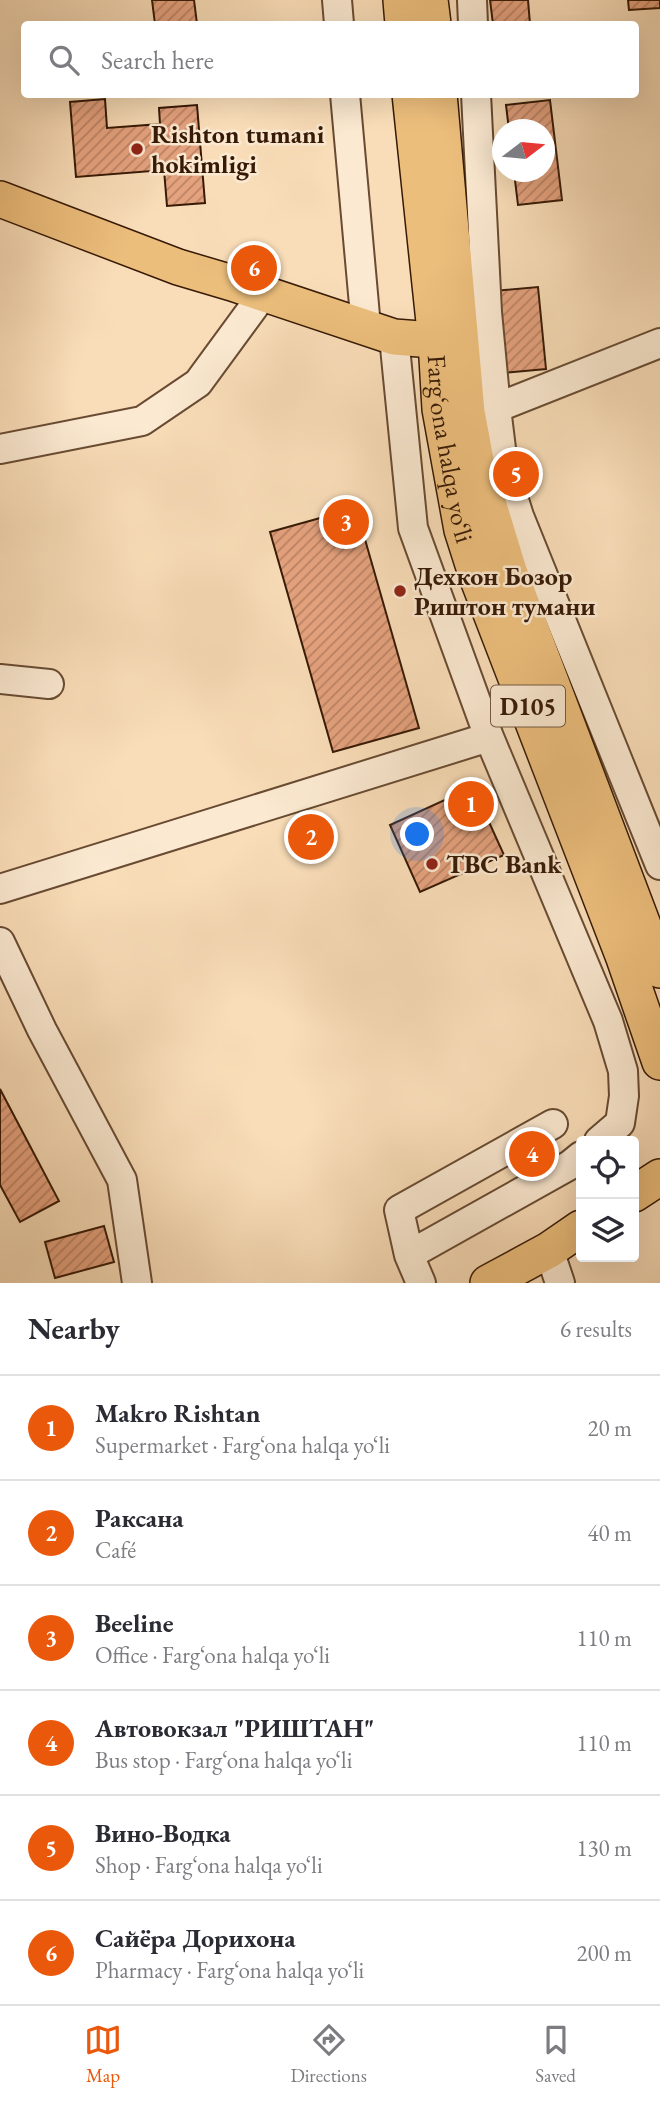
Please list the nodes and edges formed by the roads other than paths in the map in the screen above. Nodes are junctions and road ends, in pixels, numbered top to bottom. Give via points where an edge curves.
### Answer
1 (337, 0) edge
2 (401, 0) edge
3 (430, 0) edge
4 (472, 0) edge
5 (339, 21) edge
6 (403, 21) edge
7 (433, 21) edge
8 (473, 21) edge
9 (346, 98) edge
10 (412, 98) edge
11 (439, 98) edge
12 (477, 98) edge
13 (0, 200) edge
14 (264, 293) junction
15 (380, 332) junction
16 (449, 342) junction
17 (660, 342) edge
18 (481, 410) junction
19 (0, 449) edge
20 (0, 679) edge
21 (49, 684) dead end
22 (489, 737) junction
23 (657, 850) edge
24 (0, 889) edge
25 (0, 942) edge
26 (660, 970) edge
27 (660, 1062) edge
28 (553, 1124) dead end
29 (605, 1136) edge
30 (576, 1161) edge
31 (660, 1177) edge
32 (639, 1191) edge
33 (576, 1231) edge
34 (549, 1250) junction
35 (409, 1255) junction
36 (137, 1283) edge
37 (421, 1283) edge
38 (488, 1283) edge
39 (560, 1283) edge

1 - 5 street
2 - 6 main road
3 - 7 main road
4 - 8 street
9 - 15 street
10 - 16 main road, Farg‘ona halqa yo‘li / D105
11 - 16 main road, Farg‘ona halqa yo‘li / D105
12 - 18 street via 487,312
13 - 14 main road via 178,267
14 - 15 main road
14 - 19 street via 198,383 142,421
15 - 16 main road
15 - 22 street via 413,528
16 - 18 main road, Farg‘ona halqa yo‘li / D105
16 - 27 main road, Farg‘ona halqa yo‘li / D105 via 440,409 462,530
17 - 18 street
18 - 23 street via 519,516
18 - 26 main road, Farg‘ona halqa yo‘li / D105 via 477,466 509,571
20 - 21 street
22 - 24 street
22 - 29 street via 608,1021 624,1096 620,1123
25 - 36 street via 121,1180
28 - 35 street via 399,1210
30 - 35 street
31 - 32 main road
33 - 34 main road
34 - 38 main road
34 - 39 street
35 - 37 street

